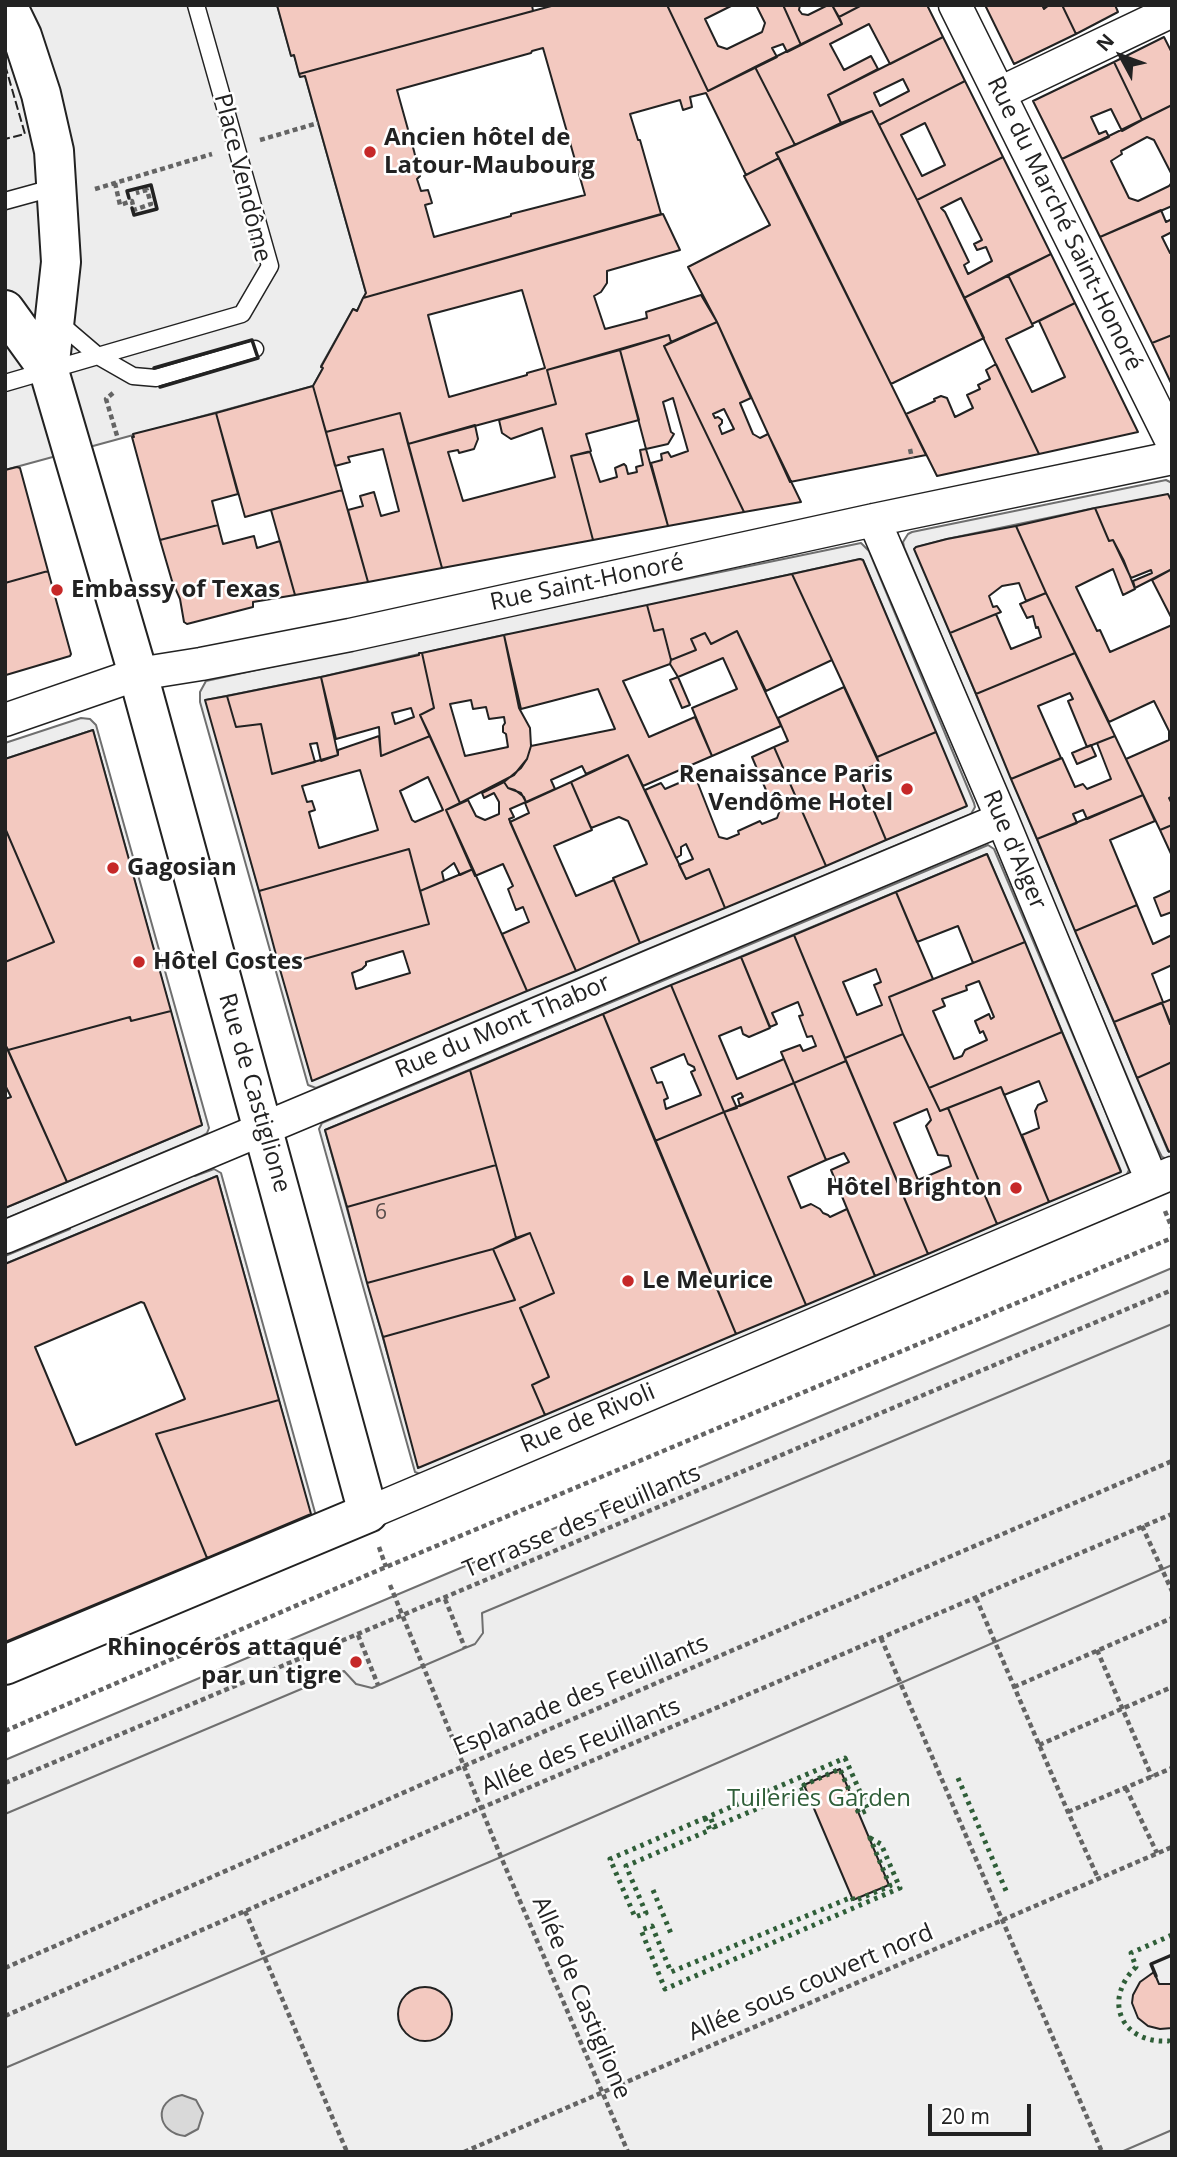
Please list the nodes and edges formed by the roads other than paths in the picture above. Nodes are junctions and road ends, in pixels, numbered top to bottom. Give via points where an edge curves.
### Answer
1 (7, 5) edge
2 (196, 5) edge
3 (955, 5) edge
4 (1172, 11) edge
5 (1000, 93) junction
6 (56, 187) junction
7 (5, 201) edge
8 (5, 310) edge
9 (55, 319) junction
10 (255, 349) dead end
11 (98, 356) junction
12 (49, 371) junction
13 (5, 383) edge
14 (1172, 442) edge
15 (1172, 458) edge
16 (874, 520) junction
17 (138, 674) junction
18 (5, 720) edge
19 (1002, 819) junction
20 (263, 1128) junction
21 (1162, 1177) edge
22 (5, 1237) edge
23 (368, 1513) junction
24 (5, 1665) edge

1 - 6 street via 41,94 54,151
2 - 11 lane, Place Vendôme via 270,267 242,314
3 - 5 street, Rue du Marché Saint-Honoré
4 - 5 street
5 - 14 street, Rue du Marché Saint-Honoré
6 - 7 lane
6 - 9 street via 61,262
8 - 12 street
9 - 11 lane
9 - 12 street
10 - 11 lane via 156,378 133,376
11 - 12 lane, Place Vendôme
12 - 13 lane, Place Vendôme
12 - 17 street
15 - 16 street, Rue Saint-Honoré
16 - 17 street, Rue Saint-Honoré via 350,635
16 - 19 street, Rue d'Alger
17 - 18 street, Rue Saint-Honoré
17 - 20 street, Rue de Castiglione
19 - 20 street, Rue du Mont Thabor
19 - 21 street, Rue d'Alger
20 - 22 street, Rue du Mont Thabor
20 - 23 street, Rue de Castiglione
21 - 23 street, Rue de Rivoli
23 - 24 street, Rue de Rivoli

